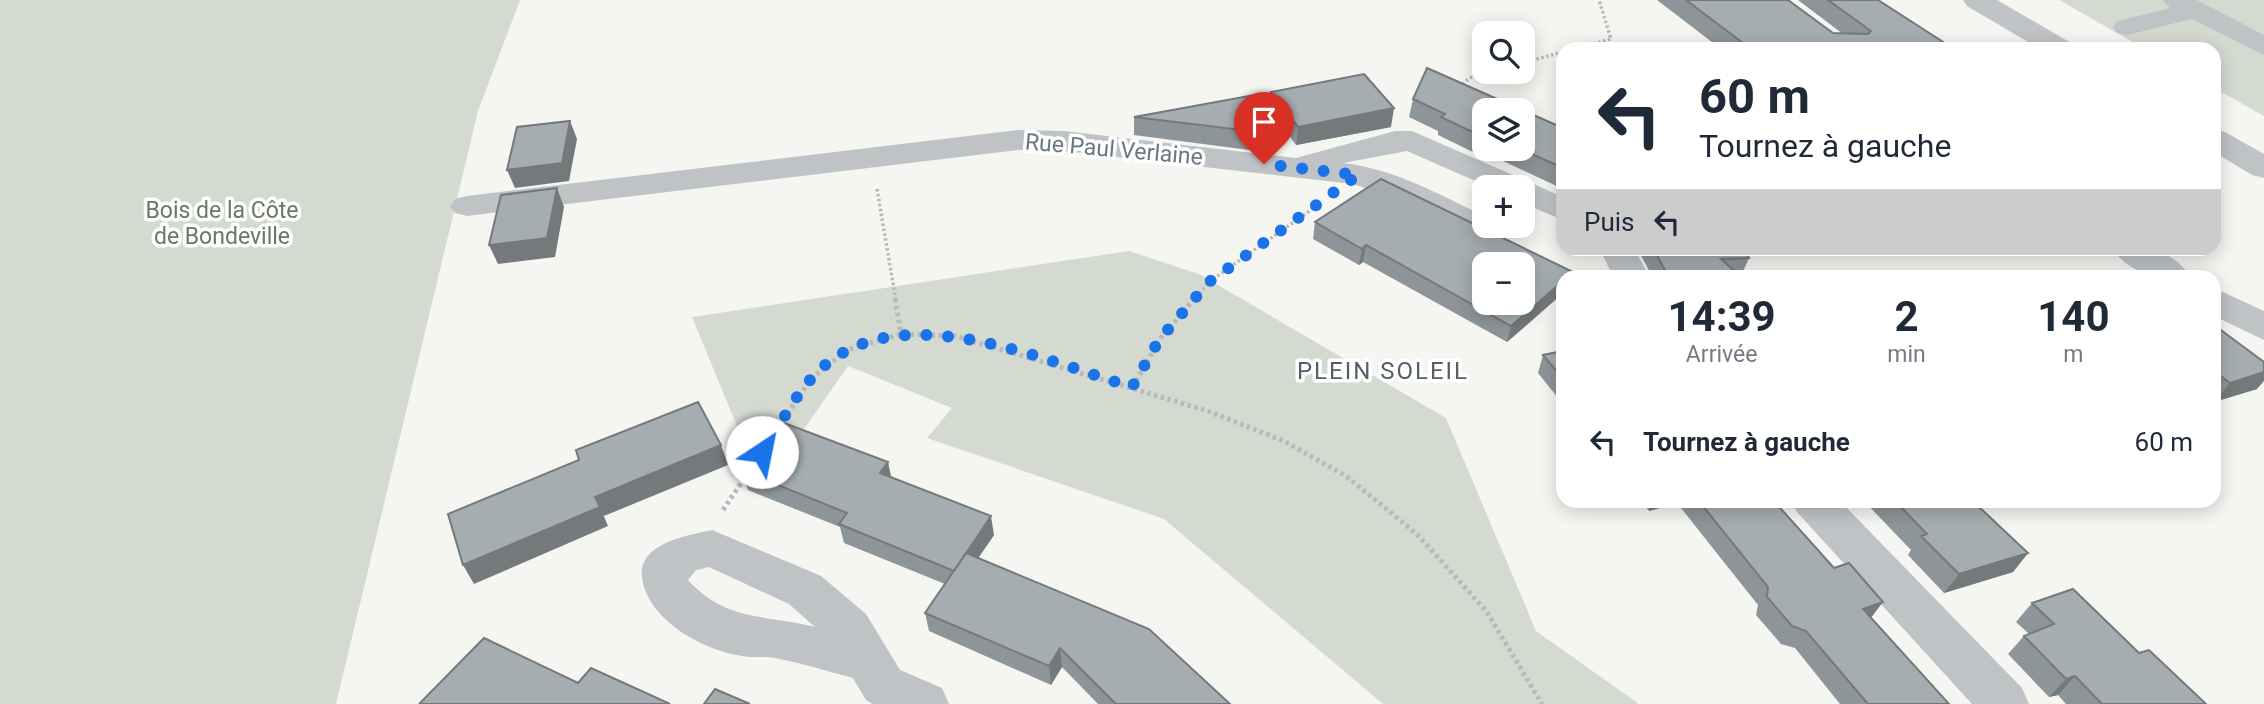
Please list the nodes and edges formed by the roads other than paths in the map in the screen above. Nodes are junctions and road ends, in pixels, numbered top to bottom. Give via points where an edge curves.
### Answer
1 (1978, 0) edge
2 (2186, 5) edge
3 (2127, 27) dead end
4 (2049, 42) edge
5 (2264, 46) edge
6 (2221, 143) edge
7 (1287, 167) junction
8 (2264, 168) edge
9 (1489, 175) edge
10 (1535, 196) edge
11 (467, 206) dead end
12 (1556, 207) edge
13 (1503, 240) edge
14 (2141, 256) edge
15 (2163, 270) edge
16 (2221, 304) edge
17 (2264, 327) edge
18 (1820, 508) edge
19 (866, 661) junction
20 (924, 704) edge
21 (2004, 704) edge

1 - 4 street
2 - 3 street
2 - 5 street
6 - 8 street
7 - 9 street via 1412,141
7 - 11 street, Rue Paul Verlaine via 1064,141 1018,140
7 - 13 street, Rue Paul Verlaine via 1358,175 1409,192
10 - 12 street
14 - 15 street
16 - 17 street
18 - 21 street
19 - 19 street via 849,628 805,590 726,552 712,548 695,551 664,571 664,580 681,602 714,625 740,636 772,636
19 - 20 street via 890,689

